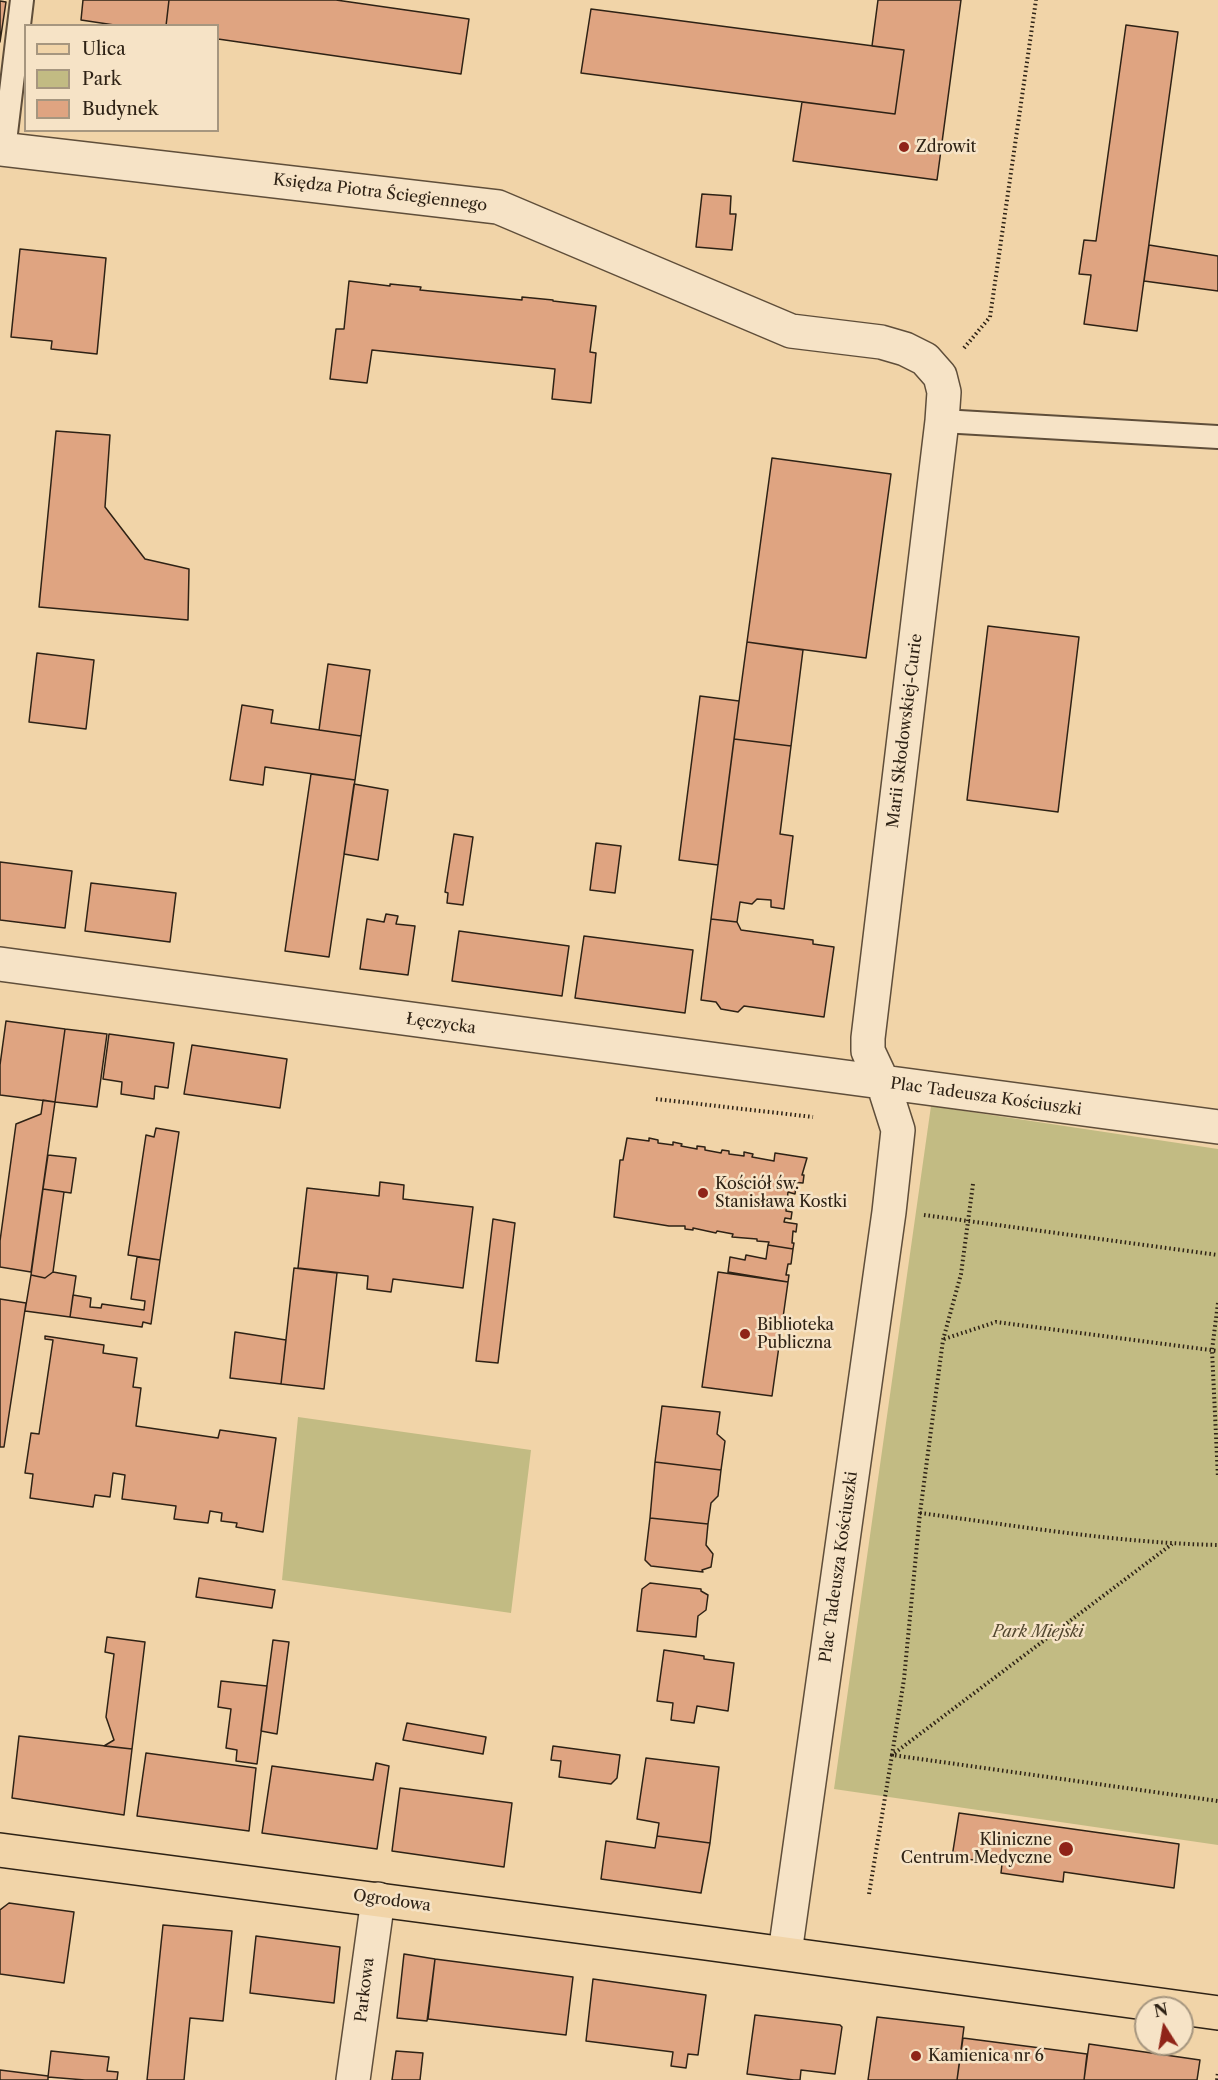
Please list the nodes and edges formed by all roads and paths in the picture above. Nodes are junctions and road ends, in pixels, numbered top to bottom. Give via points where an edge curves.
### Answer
1 (22, 0) edge
2 (1036, 0) edge
3 (2, 150) edge
4 (940, 376) junction
5 (942, 422) junction
6 (1218, 437) edge
7 (0, 964) edge
8 (883, 1083) junction
9 (656, 1099) dead end
10 (813, 1117) dead end
11 (1218, 1127) edge
12 (973, 1184) dead end
13 (915, 1214) dead end
14 (968, 1220) junction
15 (1218, 1255) edge
16 (1218, 1303) edge
17 (943, 1340) junction
18 (1212, 1350) junction
19 (1218, 1351) edge
20 (1218, 1478) edge
21 (920, 1513) junction
22 (1172, 1544) junction
23 (1218, 1545) edge
24 (892, 1755) junction
25 (1218, 1801) edge
26 (0, 1850) edge
27 (869, 1894) dead end
28 (378, 1899) junction
29 (785, 1953) junction
30 (1218, 2013) edge
31 (1218, 2072) edge
32 (353, 2080) edge
33 (1217, 2080) edge

1 - 3 lane
2 - 4 path via 990,317
3 - 4 street, Księdza Piotra Ściegiennego via 498,207 791,331 881,342 905,349 925,359
4 - 5 street, Marii Skłodowskiej-Curie via 944,392
5 - 6 lane
5 - 8 street, Marii Skłodowskiej-Curie via 868,1038 868,1051
7 - 8 street, Łęczycka
8 - 11 street, Plac Tadeusza Kościuszki
8 - 29 street, Plac Tadeusza Kościuszki via 898,1130 889,1212
9 - 10 path
12 - 14 path
13 - 14 path
14 - 15 path
14 - 17 path via 961,1274
16 - 18 path
17 - 18 path via 996,1322
17 - 21 path
18 - 19 path
18 - 20 path
21 - 22 path
21 - 24 path via 904,1679
22 - 23 path
22 - 24 path
24 - 25 path
24 - 27 path
26 - 28 main road, Ogrodowa
28 - 29 main road, Ogrodowa
28 - 32 street, Parkowa
29 - 30 main road
31 - 33 path

